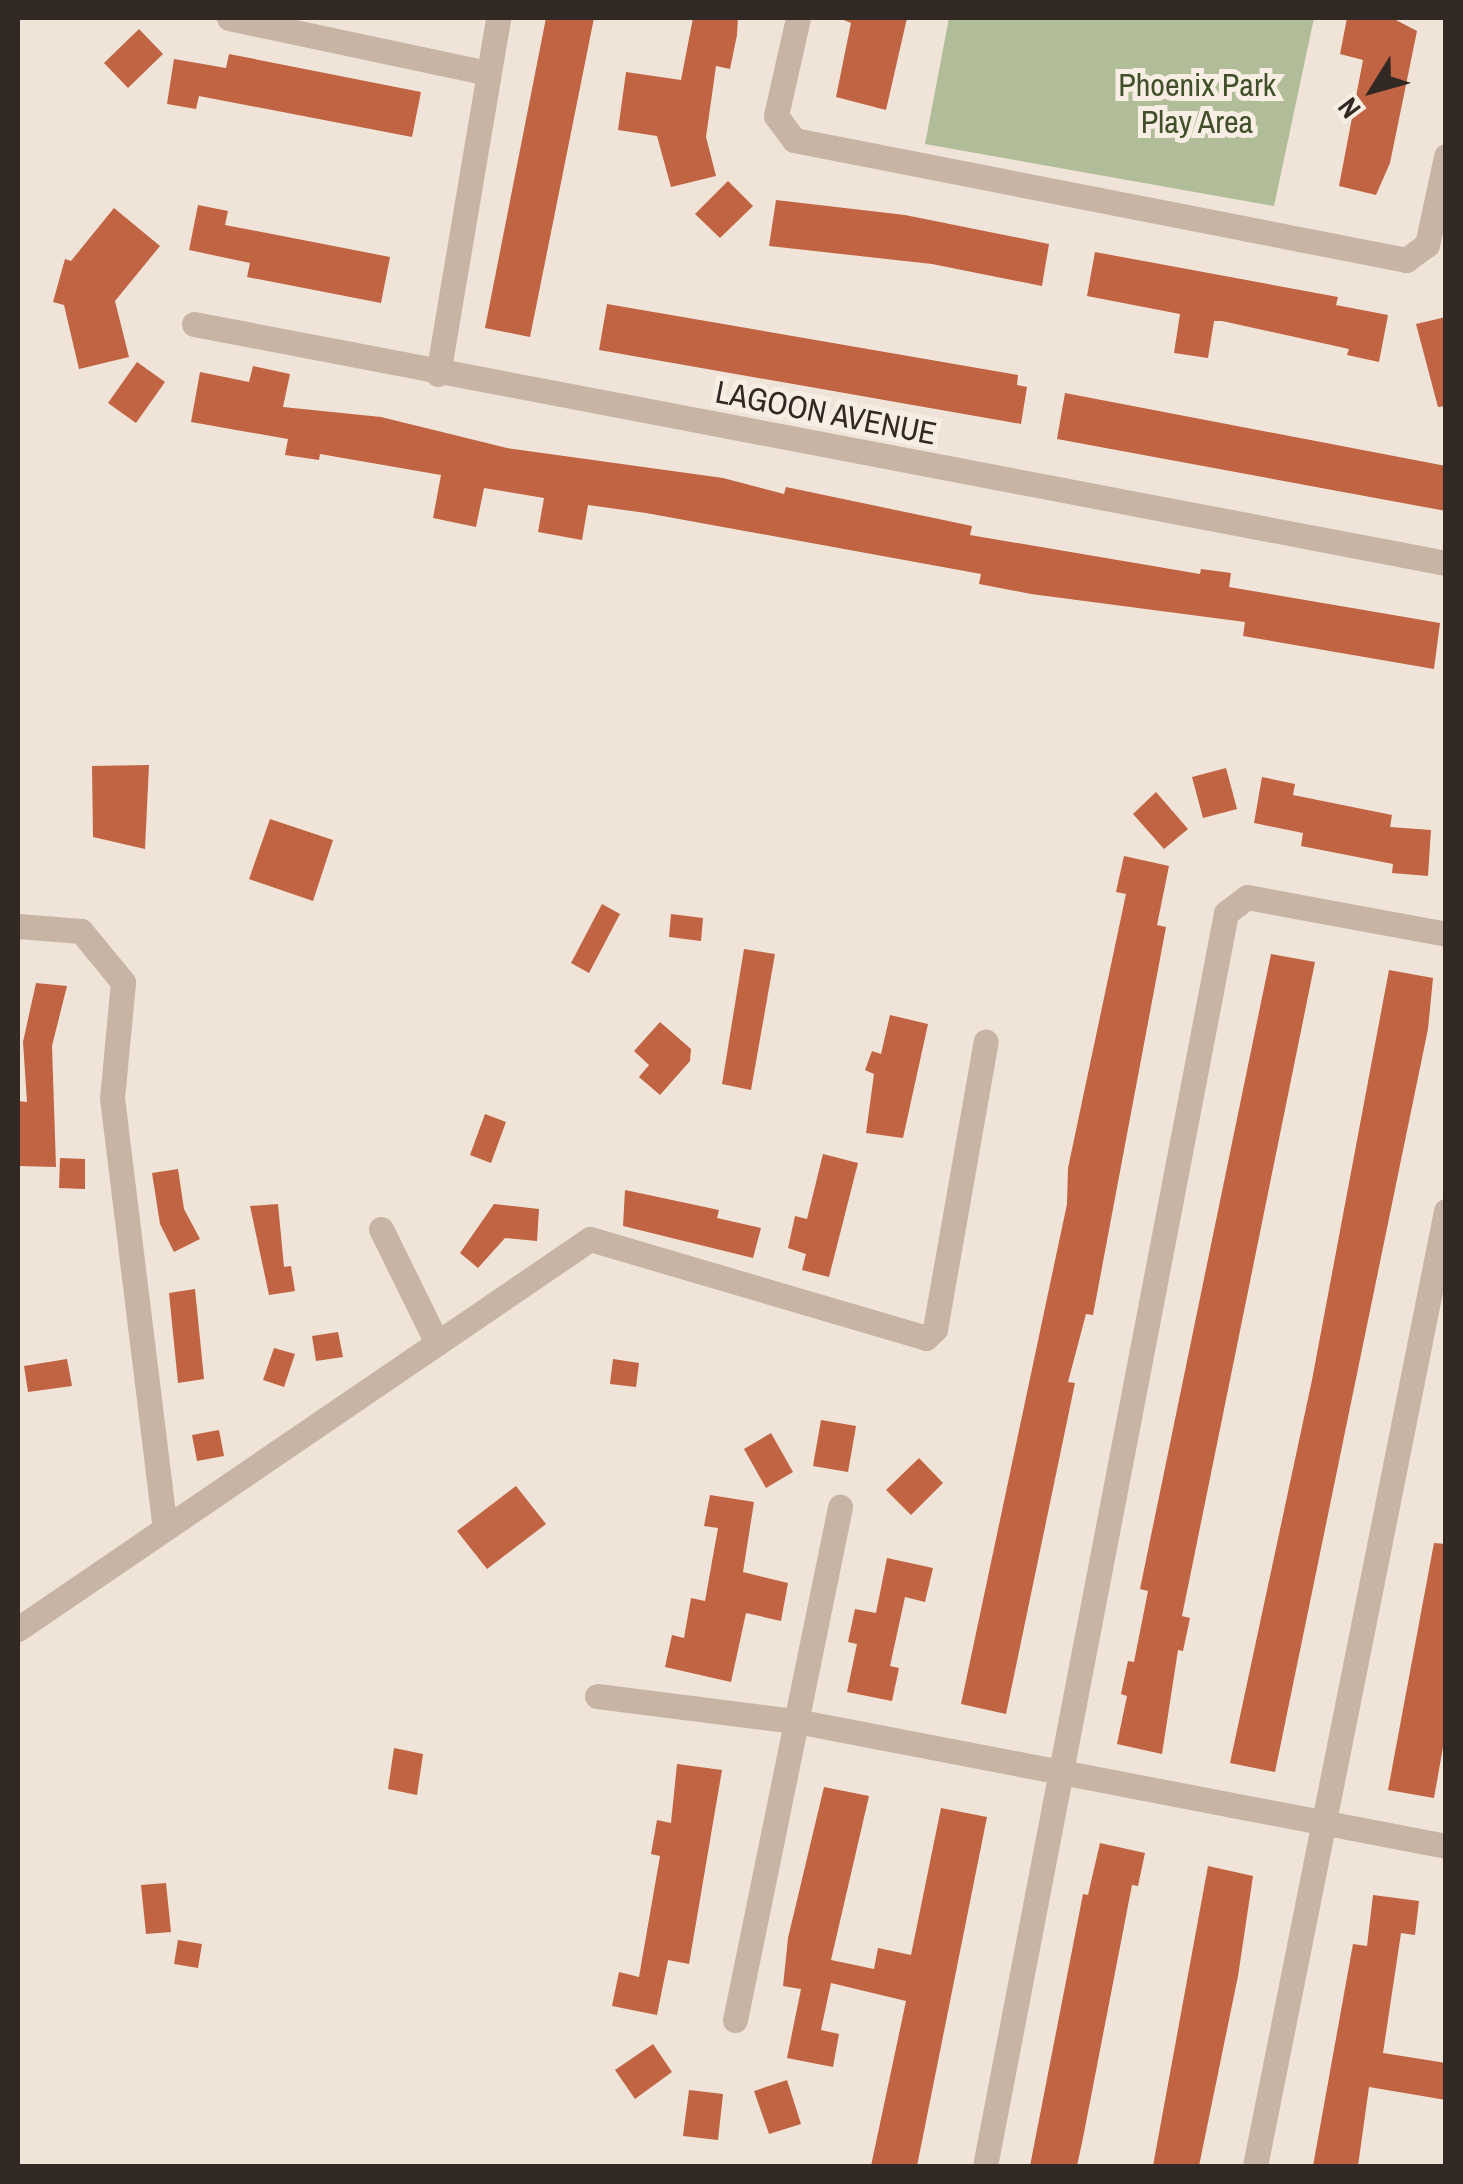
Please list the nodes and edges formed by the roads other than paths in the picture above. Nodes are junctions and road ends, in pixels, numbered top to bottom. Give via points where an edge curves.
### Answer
1 (229, 18) edge
2 (498, 18) edge
3 (798, 18) edge
4 (487, 72) junction
5 (1446, 156) edge
6 (194, 324) dead end
7 (438, 374) junction
8 (1446, 563) edge
9 (18, 926) edge
10 (1446, 934) edge
11 (986, 1042) dead end
12 (1446, 1211) edge
13 (381, 1229) dead end
14 (437, 1343) junction
15 (840, 1507) dead end
16 (165, 1528) junction
17 (18, 1629) edge
18 (597, 1696) dead end
19 (796, 1722) junction
20 (1061, 1772) junction
21 (1324, 1822) junction
22 (1446, 1846) edge
23 (734, 2020) dead end
24 (985, 2166) edge
25 (1255, 2166) edge

1 - 4 street
2 - 4 street
3 - 5 street via 776,116 794,140 1406,260 1427,245
4 - 7 street
6 - 7 street, LAGOON AVENUE
7 - 8 street, LAGOON AVENUE
9 - 16 street via 81,931 123,982 112,1098
10 - 20 street via 1247,897 1226,912
11 - 14 street via 935,1329 926,1338 590,1239
12 - 21 street
13 - 14 street
14 - 16 street
15 - 19 street
16 - 17 street
18 - 19 street
19 - 20 street
19 - 23 street
20 - 21 street
20 - 24 street
21 - 22 street
21 - 25 street

